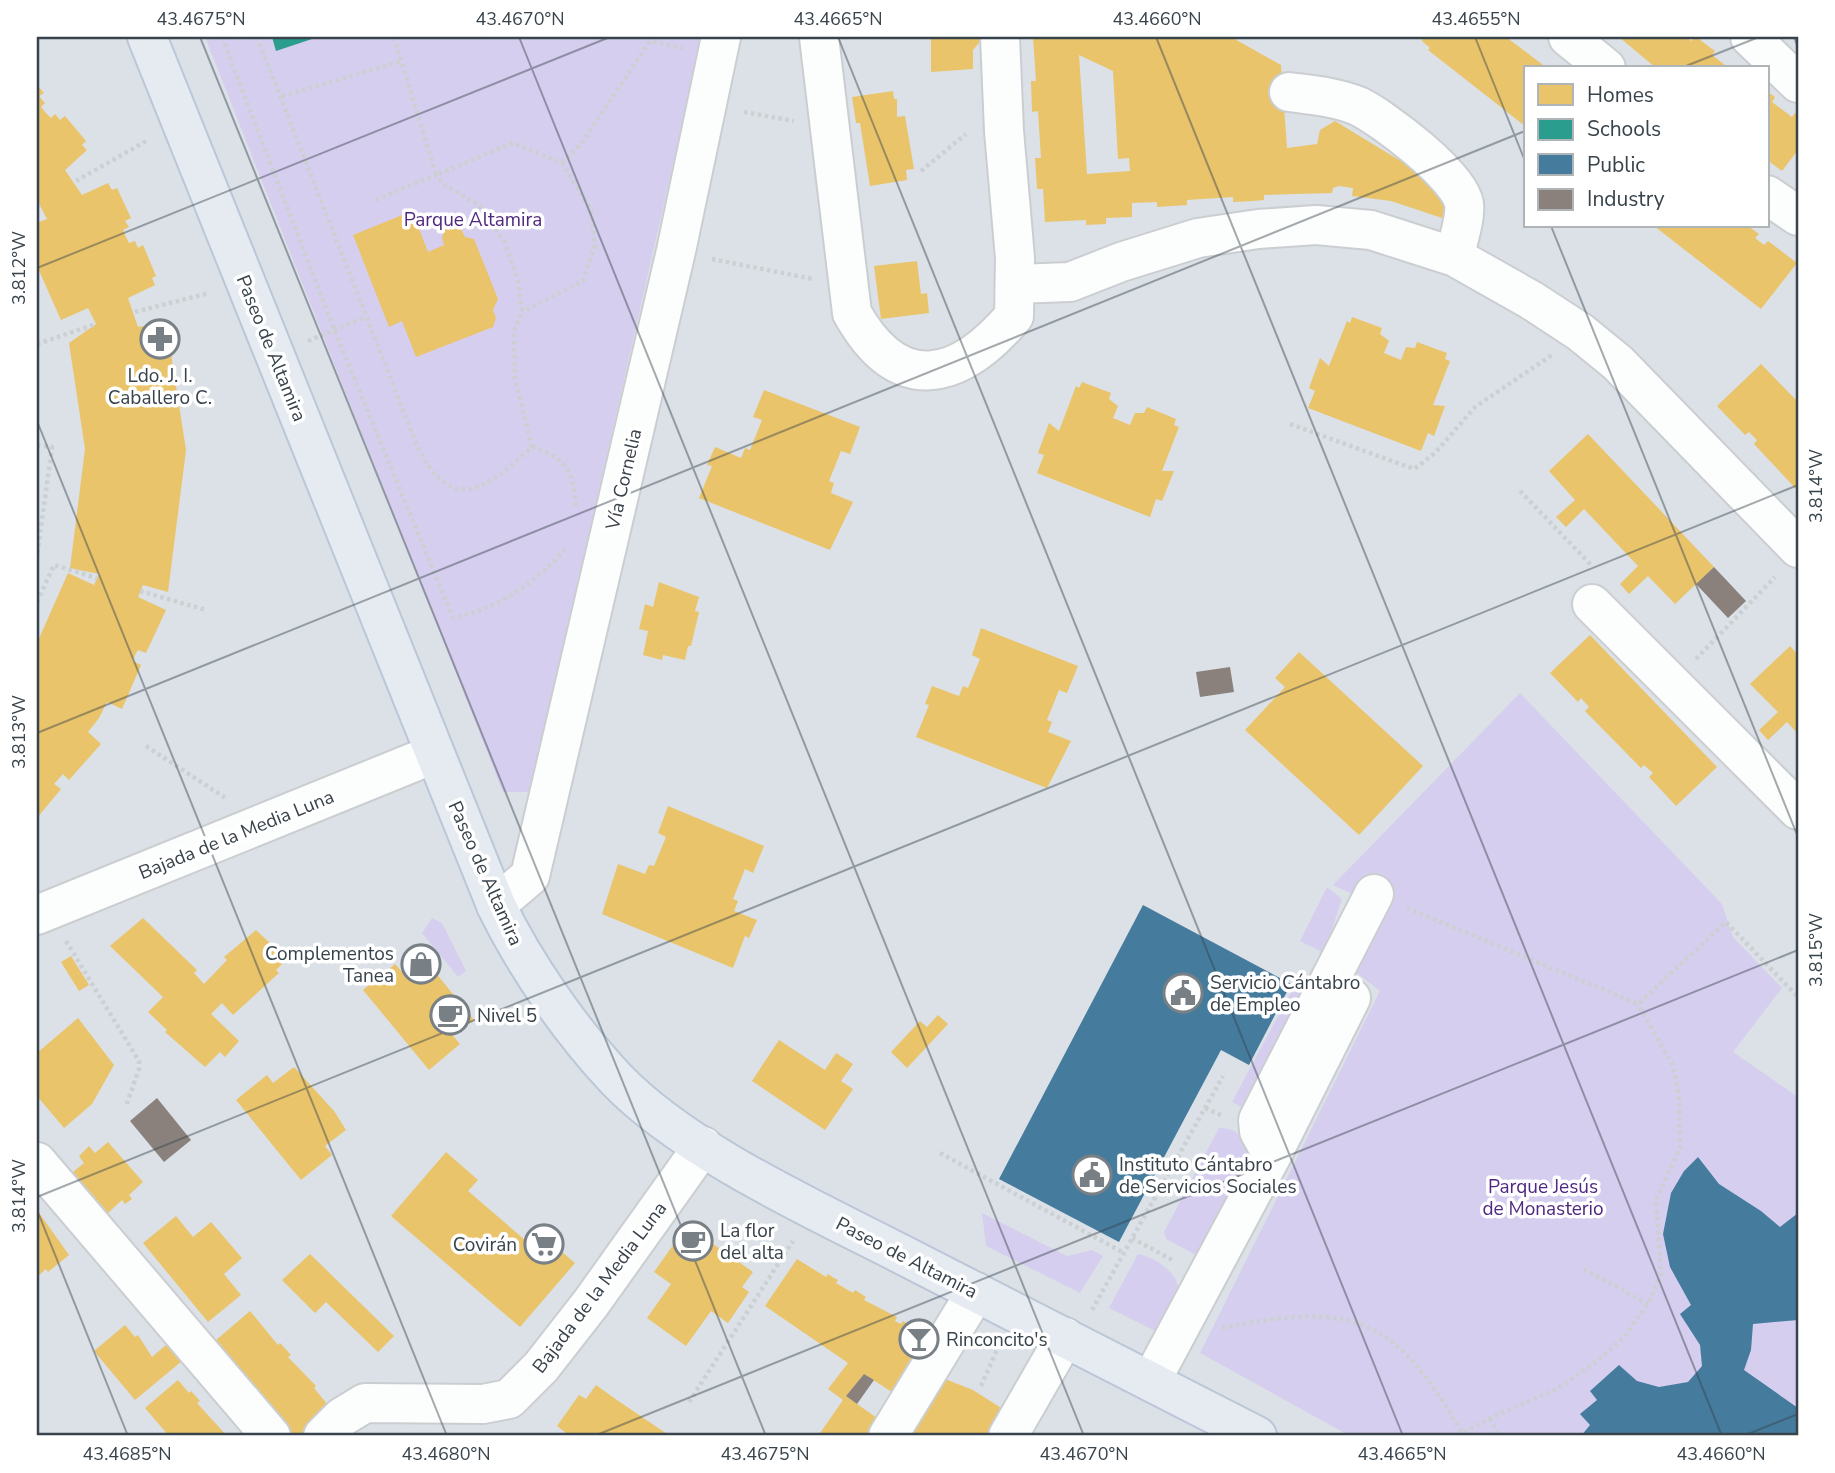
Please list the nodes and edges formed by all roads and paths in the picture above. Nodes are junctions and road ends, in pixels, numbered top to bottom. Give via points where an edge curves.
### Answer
1 (147, 37) edge
2 (222, 37) edge
3 (257, 37) edge
4 (394, 37) edge
5 (819, 37) edge
6 (1000, 37) edge
7 (1567, 37) edge
8 (1750, 37) edge
9 (718, 46) edge
10 (402, 61) junction
11 (1603, 66) edge
12 (1798, 83) edge
13 (1289, 93) dead end
14 (282, 96) junction
15 (738, 111) dead end
16 (181, 122) junction
17 (803, 122) dead end
18 (1004, 131) junction
19 (562, 163) junction
20 (921, 171) dead end
21 (436, 175) junction
22 (76, 181) dead end
23 (1769, 196) edge
24 (373, 201) dead end
25 (1798, 216) edge
26 (1455, 257) junction
27 (708, 258) dead end
28 (823, 281) dead end
29 (1015, 284) junction
30 (219, 290) dead end
31 (135, 312) dead end
32 (522, 312) junction
33 (365, 317) junction
34 (96, 324) dead end
35 (334, 329) junction
36 (37, 344) edge
37 (275, 357) junction
38 (1539, 366) dead end
39 (1290, 424) dead end
40 (37, 445) edge
41 (532, 447) junction
42 (577, 511) dead end
43 (569, 545) dead end
44 (1798, 548) edge
45 (37, 556) edge
46 (97, 578) dead end
47 (140, 591) dead end
48 (37, 602) edge
49 (1592, 604) dead end
50 (1749, 606) dead end
51 (206, 610) dead end
52 (1688, 667) dead end
53 (146, 746) dead end
54 (435, 754) junction
55 (1798, 810) edge
56 (266, 822) junction
57 (1374, 894) joint
58 (496, 905) junction
59 (42, 913) edge
60 (1798, 997) edge
61 (1351, 998) dead end
62 (1638, 1004) junction
63 (1223, 1076) dead end
64 (125, 1106) dead end
65 (703, 1146) junction
66 (940, 1153) dead end
67 (1272, 1155) junction
68 (37, 1162) edge
69 (814, 1210) junction
70 (1132, 1238) junction
71 (1124, 1253) junction
72 (1584, 1269) dead end
73 (1206, 1277) junction
74 (976, 1292) junction
75 (1648, 1304) junction
76 (1014, 1311) junction
77 (1184, 1320) junction
78 (1070, 1339) junction
79 (1151, 1381) junction
80 (981, 1386) dead end
81 (689, 1402) dead end
82 (1490, 1418) junction
83 (1232, 1431) edge
84 (1460, 1434) edge
85 (271, 1436) edge
86 (323, 1436) edge
87 (888, 1436) edge
88 (1008, 1436) edge
89 (1499, 1436) edge

1 - 16 main road, Paseo de Altamira
2 - 35 path
3 - 14 path
4 - 10 path
5 - 29 street via 847,286 852,313 863,333 884,357 901,365 948,369 980,352 1014,316
6 - 18 street
7 - 11 street
8 - 12 street
9 - 19 path via 650,41 581,144
9 - 58 street, Vía Cornelia via 676,251 530,876
10 - 14 path
10 - 21 path
13 - 26 street via 1320,95 1359,107 1417,149 1452,183 1464,204
14 - 33 path
15 - 17 path
16 - 22 path
16 - 37 main road, Paseo de Altamira
18 - 20 path via 965,134
18 - 29 street
19 - 21 path via 513,143
19 - 32 path via 592,210 595,245 583,281
21 - 24 path
21 - 32 path via 479,205 505,243 518,281
23 - 25 street
26 - 29 street via 1371,230 1316,225 1198,238 1070,282
26 - 44 street via 1531,300 1618,363
27 - 28 path
30 - 31 path
32 - 41 path via 513,331 515,379
33 - 35 path
33 - 41 path via 431,474 454,488 477,488 496,479
34 - 36 path
35 - 37 path
35 - 43 path via 453,618 500,603 551,566
37 - 54 main road, Paseo de Altamira
38 - 39 path via 1475,407 1435,453 1414,469
40 - 45 path via 52,447
41 - 42 path via 555,454 568,471 574,480
46 - 48 path via 54,565
47 - 51 path
49 - 55 street
50 - 52 path
53 - 56 path
54 - 56 street, Bajada de la Media Luna
54 - 58 main road, Paseo de Altamira
56 - 59 street, Bajada de la Media Luna
57 - 62 path
57 - 67 street via 1258,1119
58 - 65 main road, Paseo de Altamira via 539,981 616,1079
59 - 64 path via 139,1061
60 - 62 path via 1726,922
61 - 67 street
62 - 75 path via 1673,1066 1679,1096 1680,1148 1656,1200 1661,1273
63 - 70 path
65 - 69 main road, Paseo de Altamira
65 - 86 street, Bajada de la Media Luna via 591,1303 541,1367 509,1399 483,1404 365,1403
66 - 71 path
67 - 73 street
68 - 85 street
69 - 74 main road, Paseo de Altamira
69 - 81 path
70 - 71 path
70 - 73 path
71 - 78 path
72 - 75 path
73 - 77 street
74 - 76 main road, Paseo de Altamira
74 - 87 street
75 - 82 path via 1623,1338 1600,1359 1557,1389
76 - 78 main road, Paseo de Altamira
76 - 80 path
77 - 79 street
77 - 84 path via 1212,1330 1320,1314 1367,1324 1406,1351 1439,1394
78 - 79 main road, Paseo de Altamira
78 - 88 street
79 - 83 main road, Paseo de Altamira
82 - 84 path
82 - 89 path

